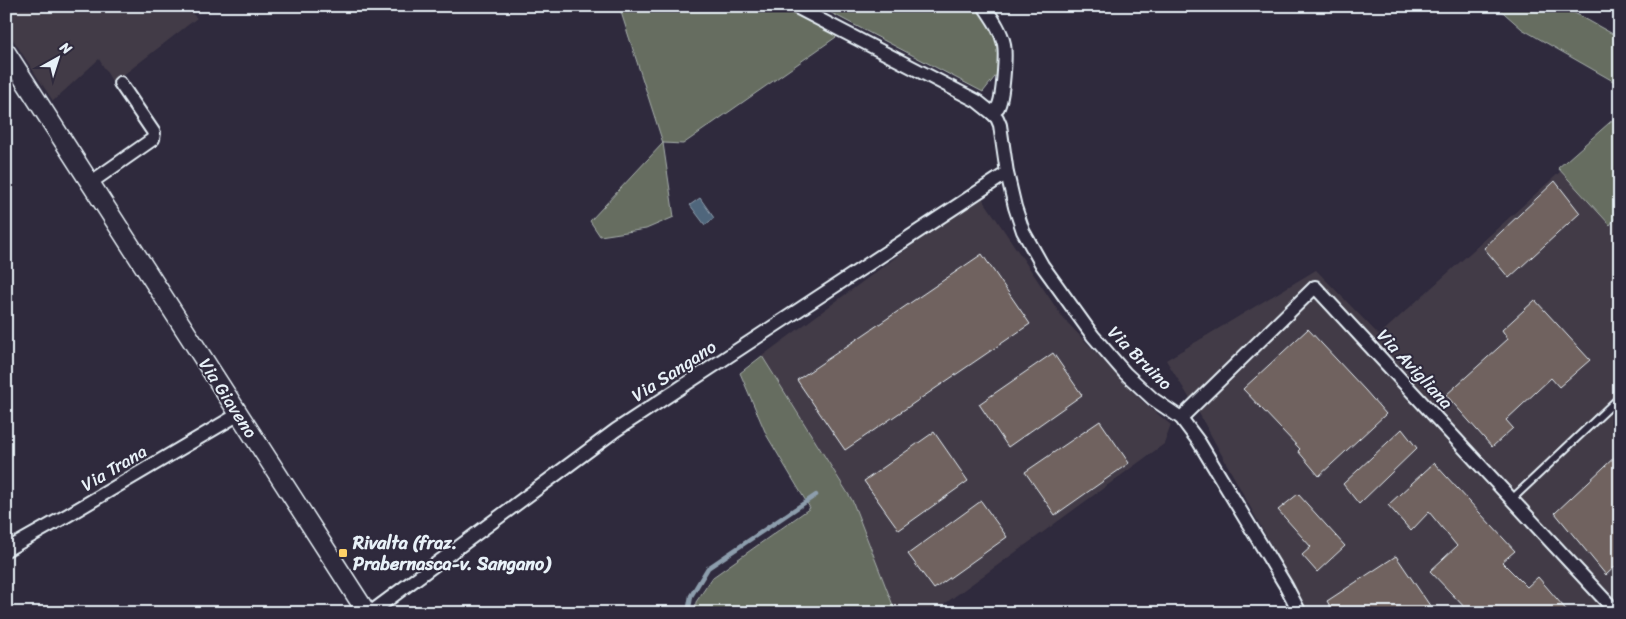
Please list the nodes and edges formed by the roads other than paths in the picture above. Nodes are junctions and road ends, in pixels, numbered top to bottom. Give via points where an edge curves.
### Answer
1 (794, 6) edge
2 (984, 6) edge
3 (6, 52) edge
4 (120, 83) dead end
5 (992, 113) junction
6 (1007, 173) junction
7 (90, 183) junction
8 (1620, 397) edge
9 (238, 414) junction
10 (1181, 418) junction
11 (1512, 499) junction
12 (6, 550) edge
13 (369, 613) edge
14 (1300, 613) edge
15 (1617, 613) edge

1 - 5 street via 977,101
2 - 5 street via 1004,45 1004,73 998,107
3 - 7 main road, Via Giaveno
4 - 7 street via 154,133 153,139
5 - 6 street, Via Bruino via 1000,125
6 - 10 street, Via Bruino via 1023,231 1042,265 1093,336 1125,373 1153,399
6 - 13 street, Via Sangano via 616,430
7 - 9 main road, Via Giaveno
8 - 11 lane
9 - 12 street, Via Trana
9 - 13 main road, Via Giaveno
10 - 11 street, Via Avigliana via 1314,287
10 - 14 street, Via Bruino via 1199,442
11 - 15 street, Via Avigliana

